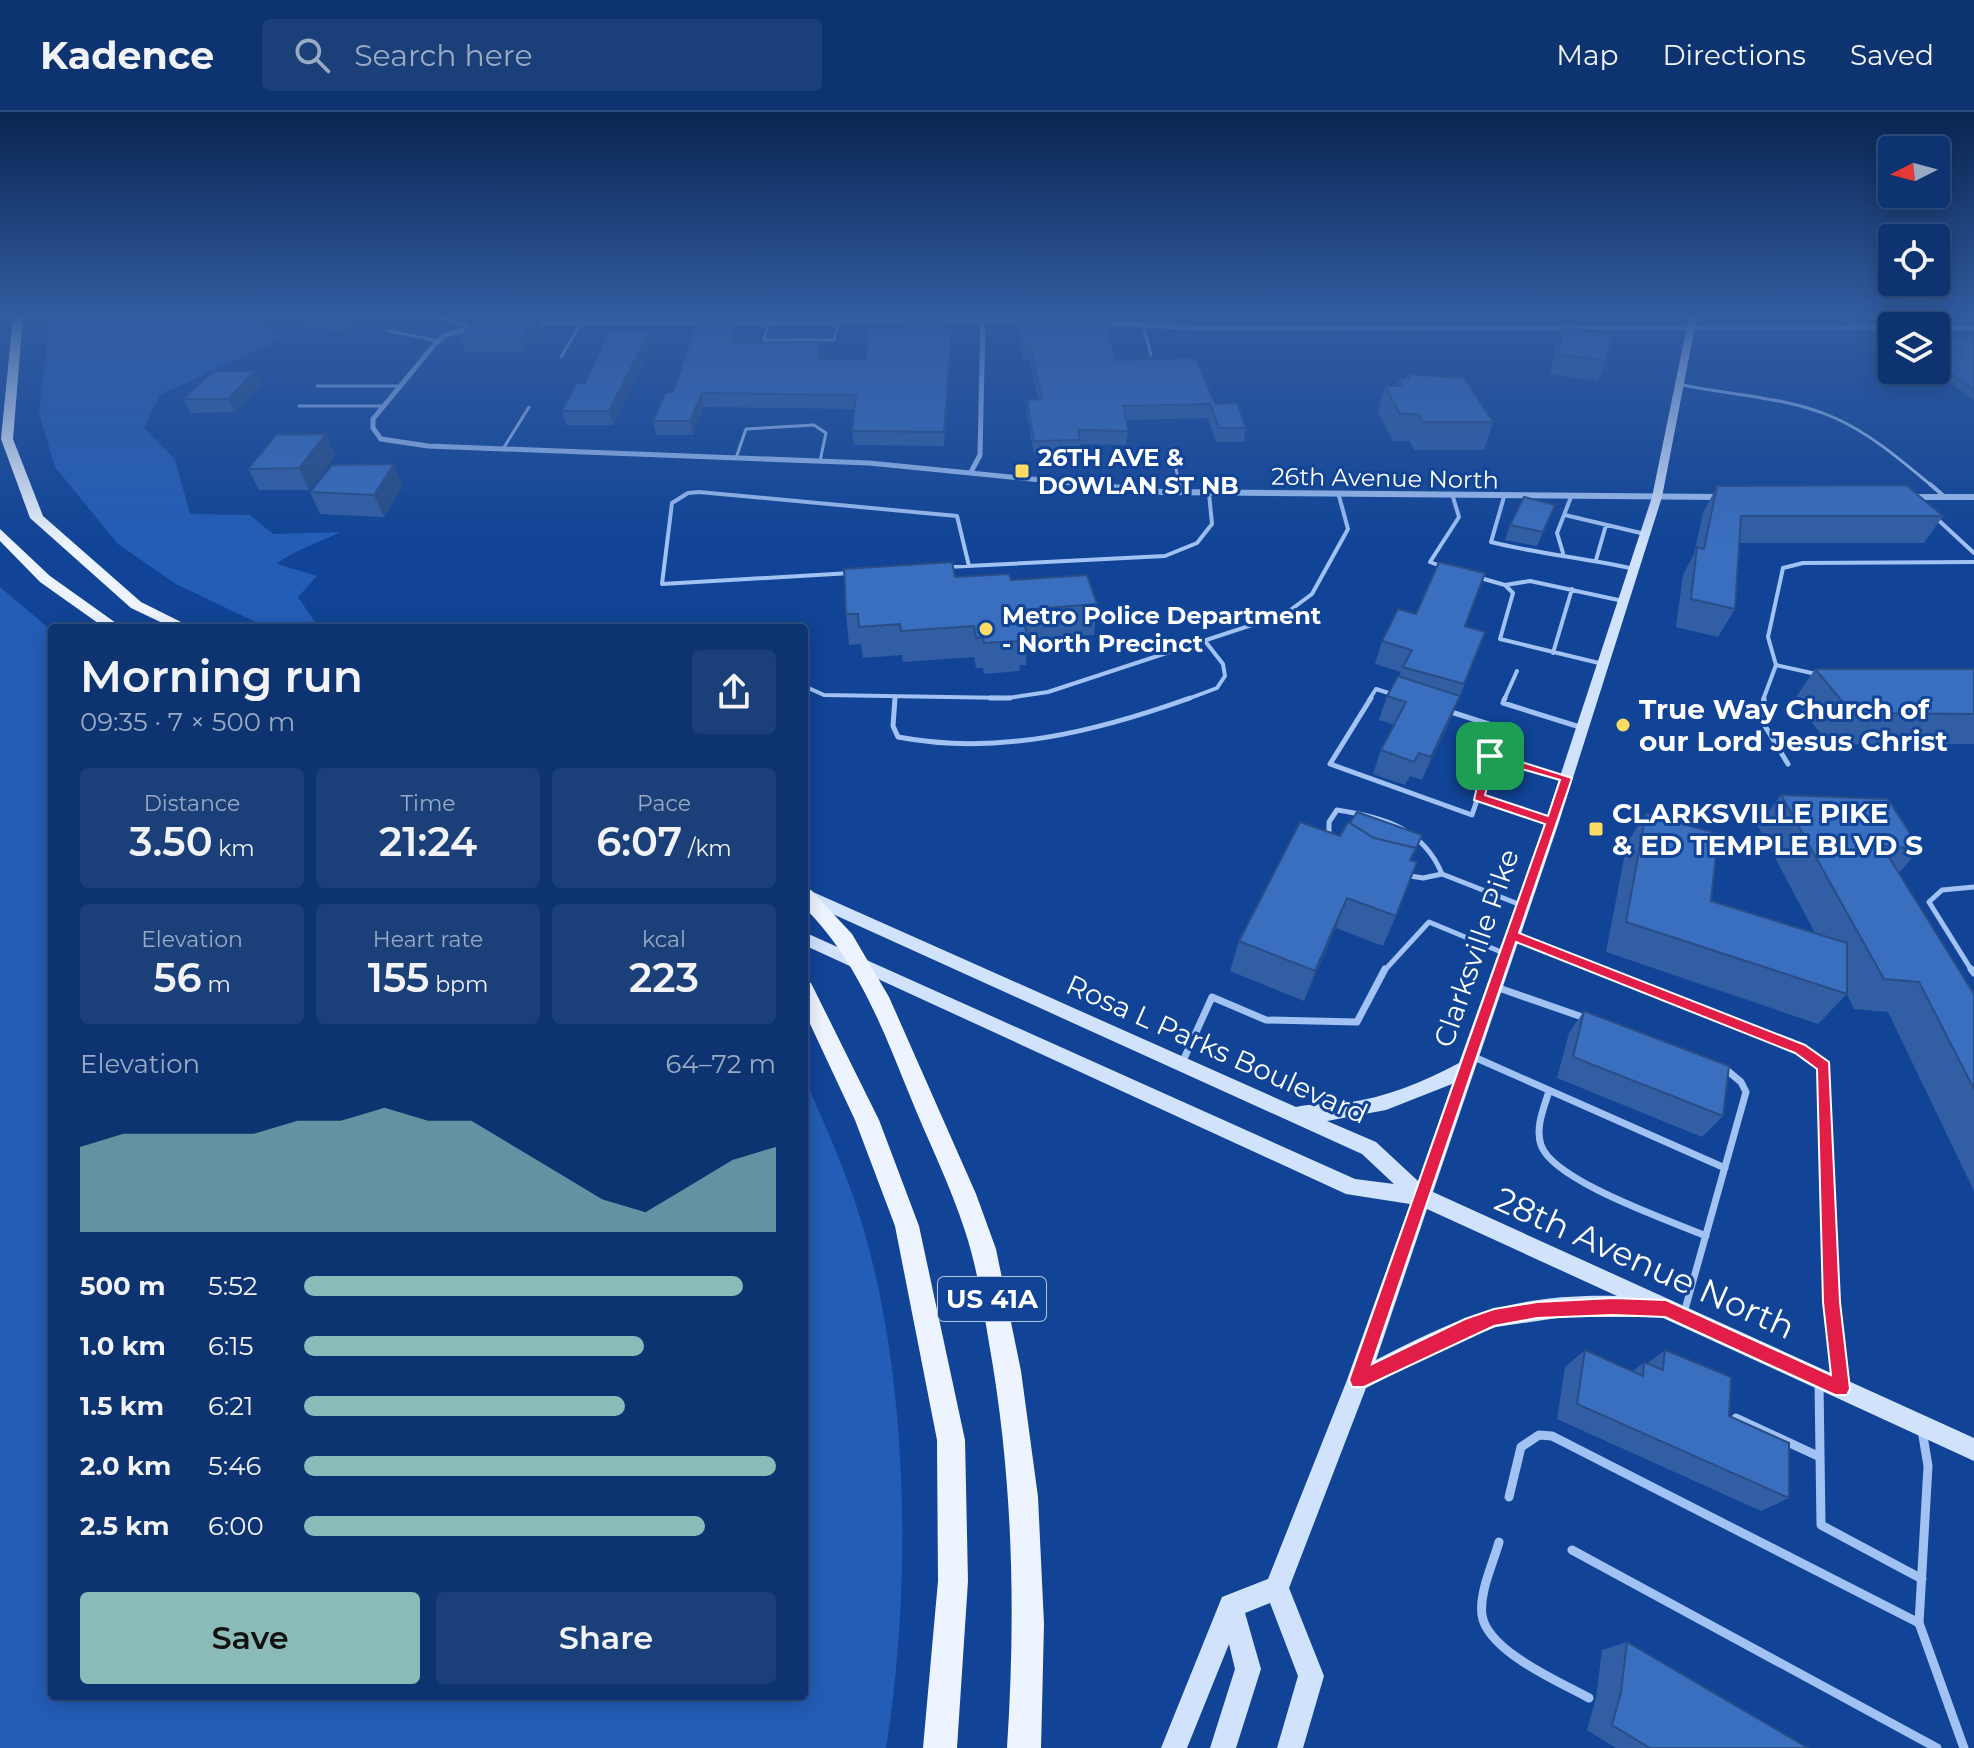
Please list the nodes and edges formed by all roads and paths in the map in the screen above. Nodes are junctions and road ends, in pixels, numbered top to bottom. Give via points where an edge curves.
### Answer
1 (11, 392) edge
2 (395, 392) edge
3 (981, 392) edge
4 (1680, 392) edge
5 (1729, 392) edge
6 (299, 406) dead end
7 (383, 406) junction
8 (529, 407) dead end
9 (1171, 448) dead end
10 (503, 449) junction
11 (736, 458) junction
12 (820, 461) junction
13 (971, 472) junction
14 (1181, 492) junction
15 (1209, 493) junction
16 (1339, 496) junction
17 (1453, 497) junction
18 (1504, 497) junction
19 (1571, 497) junction
20 (1657, 497) junction
21 (1725, 497) edge
22 (1907, 497) edge
23 (1921, 497) junction
24 (1945, 497) junction
25 (1974, 497) edge
26 (1924, 504) edge
27 (1928, 512) edge
28 (1565, 515) junction
29 (1606, 525) junction
30 (0, 533) edge
31 (1645, 534) junction
32 (1563, 553) junction
33 (1974, 553) edge
34 (1596, 560) junction
35 (1974, 562) edge
36 (969, 566) junction
37 (1445, 567) edge
38 (940, 568) edge
39 (1634, 569) junction
40 (865, 572) edge
41 (1470, 576) edge
42 (1505, 585) junction
43 (1572, 589) junction
44 (1623, 601) junction
45 (109, 624) edge
46 (176, 624) edge
47 (1205, 641) junction
48 (1553, 653) junction
49 (1603, 664) junction
50 (1776, 665) junction
51 (1517, 671) dead end
52 (1821, 675) edge
53 (808, 688) edge
54 (895, 697) junction
55 (1406, 698) edge
56 (1437, 708) edge
57 (1583, 728) junction
58 (1490, 756) junction
59 (1788, 764) dead end
60 (1566, 778) junction
61 (1478, 797) junction
62 (1552, 822) junction
63 (1336, 849) edge
64 (1395, 874) edge
65 (1442, 874) junction
66 (1974, 887) edge
67 (808, 896) edge
68 (808, 898) edge
69 (1521, 905) junction
70 (1512, 935) junction
71 (808, 940) edge
72 (1506, 954) junction
73 (858, 961) junction
74 (1974, 973) edge
75 (1495, 987) junction
76 (808, 997) edge
77 (1596, 1022) edge
78 (1468, 1062) junction
79 (1182, 1063) junction
80 (1718, 1065) edge
81 (1549, 1091) junction
82 (1293, 1113) junction
83 (1725, 1168) junction
84 (1420, 1196) junction
85 (1706, 1236) junction
86 (1675, 1313) junction
87 (1818, 1379) junction
88 (1358, 1380) junction
89 (1841, 1389) junction
90 (1736, 1418) edge
91 (1922, 1426) junction
92 (1974, 1450) edge
93 (1820, 1457) junction
94 (1509, 1497) dead end
95 (1499, 1542) dead end
96 (1572, 1550) dead end
97 (1922, 1579) junction
98 (1277, 1588) junction
99 (1231, 1606) junction
100 (1919, 1623) junction
101 (1589, 1698) dead end
102 (940, 1748) edge
103 (1024, 1748) edge
104 (1174, 1748) edge
105 (1223, 1748) edge
106 (1290, 1748) edge
107 (1937, 1748) edge
108 (1964, 1748) edge

1 - 46 main road via 7,439 37,518 136,605
2 - 7 street
3 - 13 street via 980,455
4 - 20 main road, Clarksville Pike
5 - 24 lane via 1826,414 1881,446
6 - 7 lane
7 - 10 street, 26th Avenue North via 373,419 381,439
8 - 10 lane
9 - 14 lane
10 - 11 street, 26th Avenue North
11 - 12 street, 26th Avenue North
11 - 12 lane via 746,429 814,425 826,433
12 - 13 street, 26th Avenue North
13 - 14 street, 26th Avenue North
14 - 15 street, 26th Avenue North
15 - 16 street, 26th Avenue North
15 - 36 lane via 1212,524 1197,543 1165,556
16 - 17 street, 26th Avenue North
16 - 47 lane via 1348,529 1312,594 1285,614
17 - 18 street, 26th Avenue North
17 - 37 lane via 1459,517 1430,562
18 - 19 street, 26th Avenue North
18 - 32 lane via 1491,542 1548,556
19 - 20 street, 26th Avenue North
19 - 28 lane
20 - 21 street, 26th Avenue North
20 - 31 main road, Clarksville Pike
22 - 23 street
23 - 24 street
23 - 26 lane
24 - 25 street
27 - 33 lane
28 - 29 lane
28 - 32 lane via 1557,533
29 - 31 lane
29 - 34 lane
30 - 45 main road via 45,579
31 - 39 main road, Clarksville Pike
32 - 34 lane
34 - 39 lane
35 - 50 lane via 1803,563 1783,568 1768,637
36 - 38 lane
36 - 40 lane via 957,516 699,492 672,503 662,584
39 - 44 main road, Clarksville Pike
41 - 42 lane
42 - 43 lane via 1530,581
42 - 48 lane via 1513,593 1500,639
43 - 44 lane
43 - 48 lane
44 - 49 main road, Clarksville Pike
47 - 54 lane via 1048,692 1008,698
47 - 54 lane via 1223,660 1227,673 1217,688 1065,736 917,743 898,737 893,726
48 - 49 lane
49 - 57 main road, Clarksville Pike
50 - 52 lane
50 - 59 lane via 1760,713
51 - 57 lane via 1503,703
53 - 54 lane via 824,695
55 - 61 lane via 1376,689 1330,764 1472,815
56 - 58 lane via 1498,727
57 - 60 main road, Clarksville Pike
58 - 60 lane
58 - 61 lane
60 - 62 main road, Clarksville Pike
61 - 62 lane
62 - 69 main road, Clarksville Pike
63 - 65 lane via 1329,822 1337,810 1362,813 1424,839
64 - 65 lane
65 - 69 lane
66 - 74 lane via 1942,890 1929,902
67 - 79 main road, Rosa L Parks Boulevard
68 - 73 main road, US 41A via 845,938
69 - 70 main road, Clarksville Pike
70 - 72 main road, Clarksville Pike
70 - 89 lane via 1800,1049 1824,1066 1832,1302
71 - 73 main road
72 - 75 main road, Clarksville Pike
72 - 79 lane via 1429,922 1387,965 1357,1022 1266,1020 1212,997
73 - 84 main road via 1353,1188
73 - 103 main road, US 41A via 982,1246 1016,1433 1027,1544 1030,1678
75 - 77 lane
75 - 78 main road, Clarksville Pike
76 - 102 main road, US 41A via 867,1120 907,1226 951,1440 953,1581
78 - 81 lane
78 - 82 main road via 1423,1092 1351,1112
78 - 84 main road, Clarksville Pike
79 - 82 main road, Rosa L Parks Boulevard
80 - 83 lane via 1746,1092
81 - 83 lane
81 - 85 lane via 1539,1127 1543,1150 1560,1167
82 - 84 main road, Rosa L Parks Boulevard via 1369,1148
83 - 85 lane
84 - 86 main road, 28th Avenue North
84 - 88 main road, Clarksville Pike
85 - 86 lane
86 - 87 main road, 28th Avenue North
86 - 88 main road via 1568,1308 1494,1317
87 - 89 main road, 28th Avenue North
87 - 93 lane
88 - 98 main road, Clarksville Pike
89 - 91 main road, 28th Avenue North
90 - 93 lane
91 - 92 main road, 28th Avenue North
91 - 97 lane via 1928,1466
93 - 97 lane via 1821,1525
94 - 100 lane via 1521,1447 1539,1435 1552,1436
95 - 101 lane via 1482,1616 1488,1632 1502,1646
96 - 107 lane
97 - 100 lane
98 - 99 main road
98 - 106 main road via 1311,1676
99 - 104 main road
99 - 105 main road via 1248,1669
100 - 108 lane

